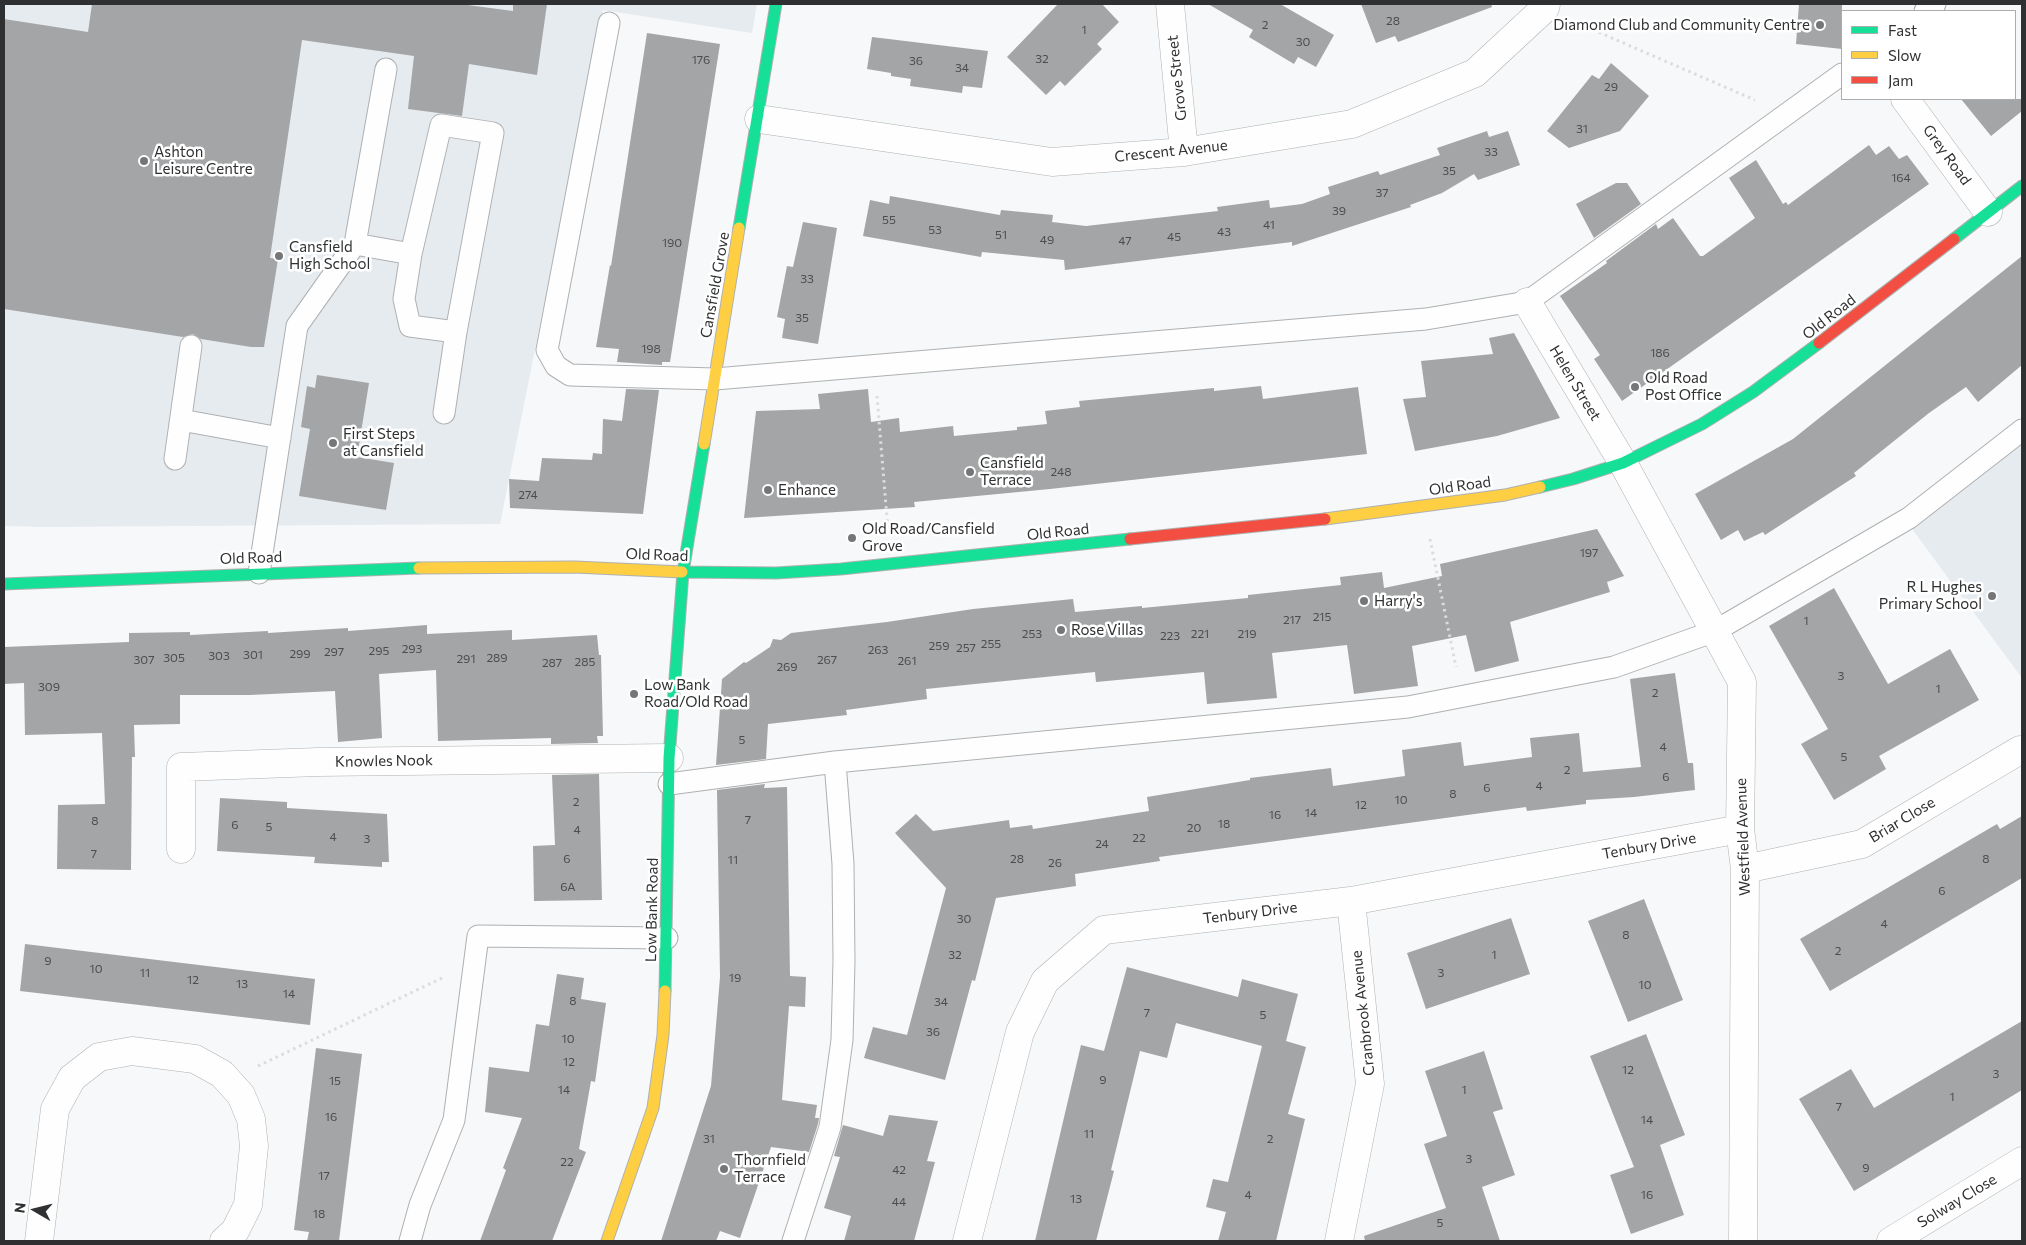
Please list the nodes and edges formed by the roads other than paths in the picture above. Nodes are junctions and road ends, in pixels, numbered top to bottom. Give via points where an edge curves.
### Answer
1 (776, 4) edge
2 (1170, 4) edge
3 (1545, 6) edge
4 (609, 23) dead end
5 (386, 69) dead end
6 (1841, 75) edge
7 (1906, 100) edge
8 (759, 119) junction
9 (1184, 152) junction
10 (2022, 186) edge
11 (1988, 212) junction
12 (355, 244) junction
13 (411, 254) junction
14 (1527, 302) junction
15 (456, 332) junction
16 (190, 346) dead end
17 (715, 379) junction
18 (444, 413) dead end
19 (181, 420) junction
20 (2022, 430) edge
21 (280, 438) junction
22 (174, 459) dead end
23 (1623, 463) junction
24 (260, 572) junction
25 (683, 572) junction
26 (4, 584) edge
27 (1715, 631) junction
28 (2020, 750) dead end
29 (835, 762) junction
30 (669, 771) junction
31 (1740, 829) junction
32 (181, 849) dead end
33 (1745, 869) junction
34 (1351, 901) junction
35 (668, 938) junction
36 (2022, 1161) edge
37 (39, 1241) edge
38 (224, 1241) edge
39 (410, 1241) edge
40 (607, 1241) edge
41 (793, 1241) edge
42 (967, 1241) edge
43 (1339, 1241) edge
44 (1743, 1241) edge
45 (1891, 1241) edge

1 - 8 street, Cansfield Grove
2 - 9 street, Grove Street
3 - 9 street, Crescent Avenue via 1475,73 1352,124
4 - 17 lane via 547,350 556,366 570,375
5 - 12 lane
6 - 14 lane
7 - 11 street, Grey Road
8 - 9 street, Crescent Avenue via 1052,162
8 - 17 street, Cansfield Grove
10 - 11 street, Old Road
11 - 23 street, Old Road via 1753,392 1702,424
12 - 13 lane
12 - 21 lane via 297,326
13 - 15 lane via 404,299 410,326
13 - 15 lane via 441,125 493,133
14 - 17 lane via 1426,319
14 - 23 street, Helen Street
15 - 18 lane
16 - 19 lane
17 - 25 street, Cansfield Grove
19 - 21 lane
19 - 22 lane
20 - 27 lane via 1909,518
21 - 24 lane
23 - 25 street, Old Road via 1505,495 1341,518 891,564 776,573
23 - 27 street, Westfield Avenue
24 - 25 street, Old Road via 464,566
24 - 26 street, Old Road
25 - 30 street, Low Bank Road
27 - 29 lane via 1614,667 1408,706
27 - 31 street, Westfield Avenue via 1742,682
28 - 33 street, Briar Close via 1862,844
29 - 30 lane
29 - 41 lane via 843,864 842,1040 830,1127
30 - 32 street, Knowles Nook via 318,762 181,767
30 - 35 street, Low Bank Road
31 - 33 street, Westfield Avenue
31 - 34 street, Tenbury Drive
33 - 44 street, Westfield Avenue
34 - 42 street, Tenbury Drive via 1104,930 1045,981 1020,1032
34 - 43 street, Cranbrook Avenue via 1370,1084
35 - 39 lane via 478,936 454,1120 420,1205
35 - 40 street, Low Bank Road via 663,1035 653,1108
36 - 45 street, Solway Close
37 - 38 street via 55,1109 72,1078 99,1057 132,1051 196,1059 222,1074 241,1096 251,1119 254,1146 248,1204 235,1231

